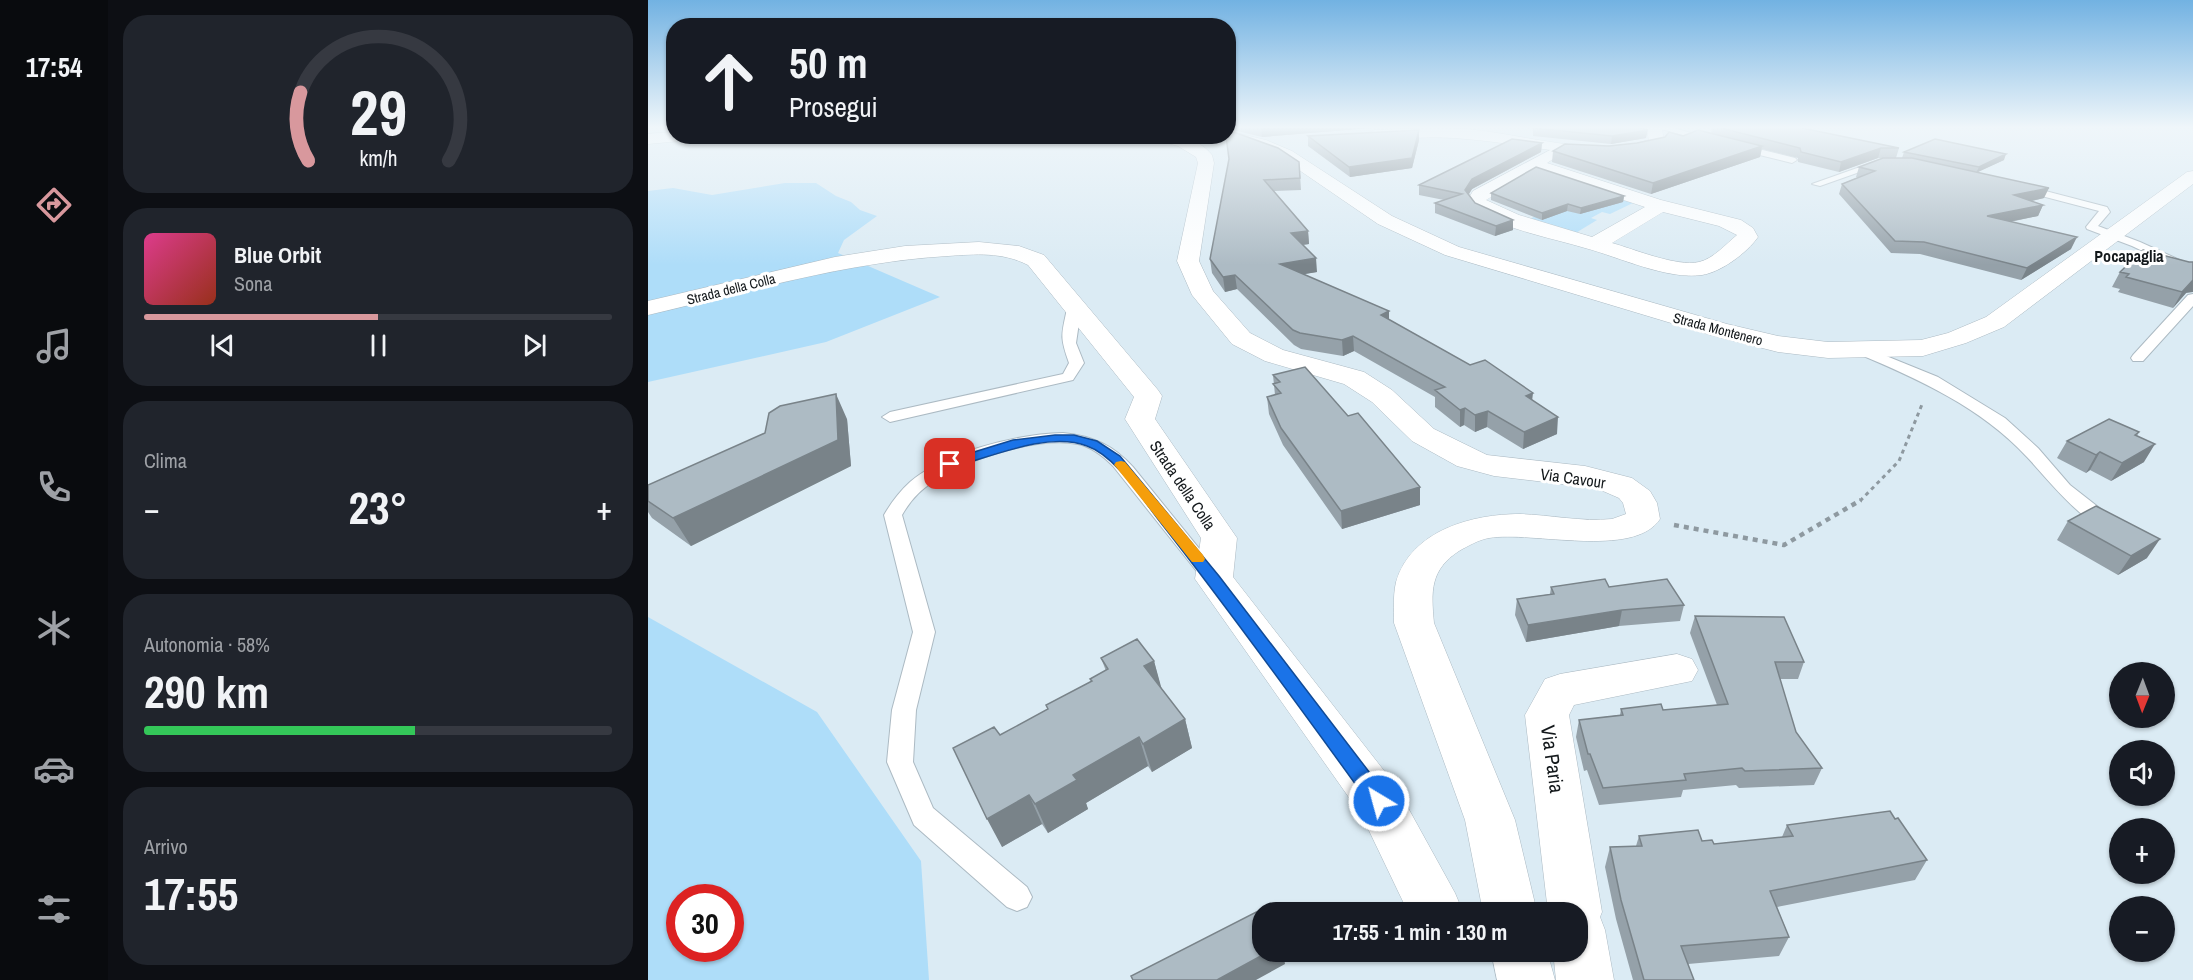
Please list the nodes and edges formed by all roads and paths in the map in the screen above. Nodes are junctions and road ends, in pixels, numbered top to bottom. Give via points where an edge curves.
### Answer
1 (1204, 173) edge
2 (1314, 173) edge
3 (1520, 173) edge
4 (1558, 173) edge
5 (1850, 173) edge
6 (2193, 176) edge
7 (1816, 184) dead end
8 (2013, 186) edge
9 (1660, 206) junction
10 (2110, 235) junction
11 (1595, 244) junction
12 (2193, 271) edge
13 (2193, 298) edge
14 (648, 308) edge
15 (1074, 309) junction
16 (1864, 351) junction
17 (2138, 358) dead end
18 (1933, 380) junction
19 (890, 417) dead end
20 (1643, 519) junction
21 (2113, 528) edge
22 (1214, 579) junction
23 (1677, 670) dead end
24 (1017, 897) dead end
25 (1431, 902) edge
26 (1508, 902) edge
27 (1574, 902) edge
28 (1582, 962) edge
29 (1585, 980) edge

1 - 20 street, Via Cavour via 1188,261 1191,275 1207,301 1246,342 1349,375 1371,387 1417,430 1450,452 1507,470 1619,484 1634,492 1643,505
2 - 16 street, Strada Montenero via 1385,220 1452,251 1720,330 1778,344
3 - 11 street via 1479,195 1479,206
4 - 9 street
5 - 7 lane
6 - 10 street, Strada Montenero
8 - 10 lane via 2103,209 2105,212 2091,226
9 - 11 street
9 - 11 street via 1733,224 1745,229 1748,237 1706,268 1696,270
10 - 12 lane
10 - 16 street, Strada Montenero via 1995,322 1923,348
13 - 17 lane
14 - 15 street, Strada della Colla via 835,264 905,252 979,248 1019,252 1036,260
15 - 19 lane via 1069,344 1078,360 1068,377
15 - 22 street, Strada della Colla via 1148,396 1140,420 1219,538
16 - 18 lane
18 - 20 path via 1899,461 1857,504 1784,545
18 - 21 lane via 1999,421 2064,489
20 - 26 street via 1617,529 1480,527 1456,536 1418,570 1412,596 1414,623 1490,820
22 - 24 lane via 1116,458 1093,443 1055,439 1013,444 950,464 925,478 901,499 893,515 924,632 904,710 900,762 922,816
22 - 25 street via 1379,801
23 - 27 street, Via Paria via 1560,691 1546,715
28 - 29 street

